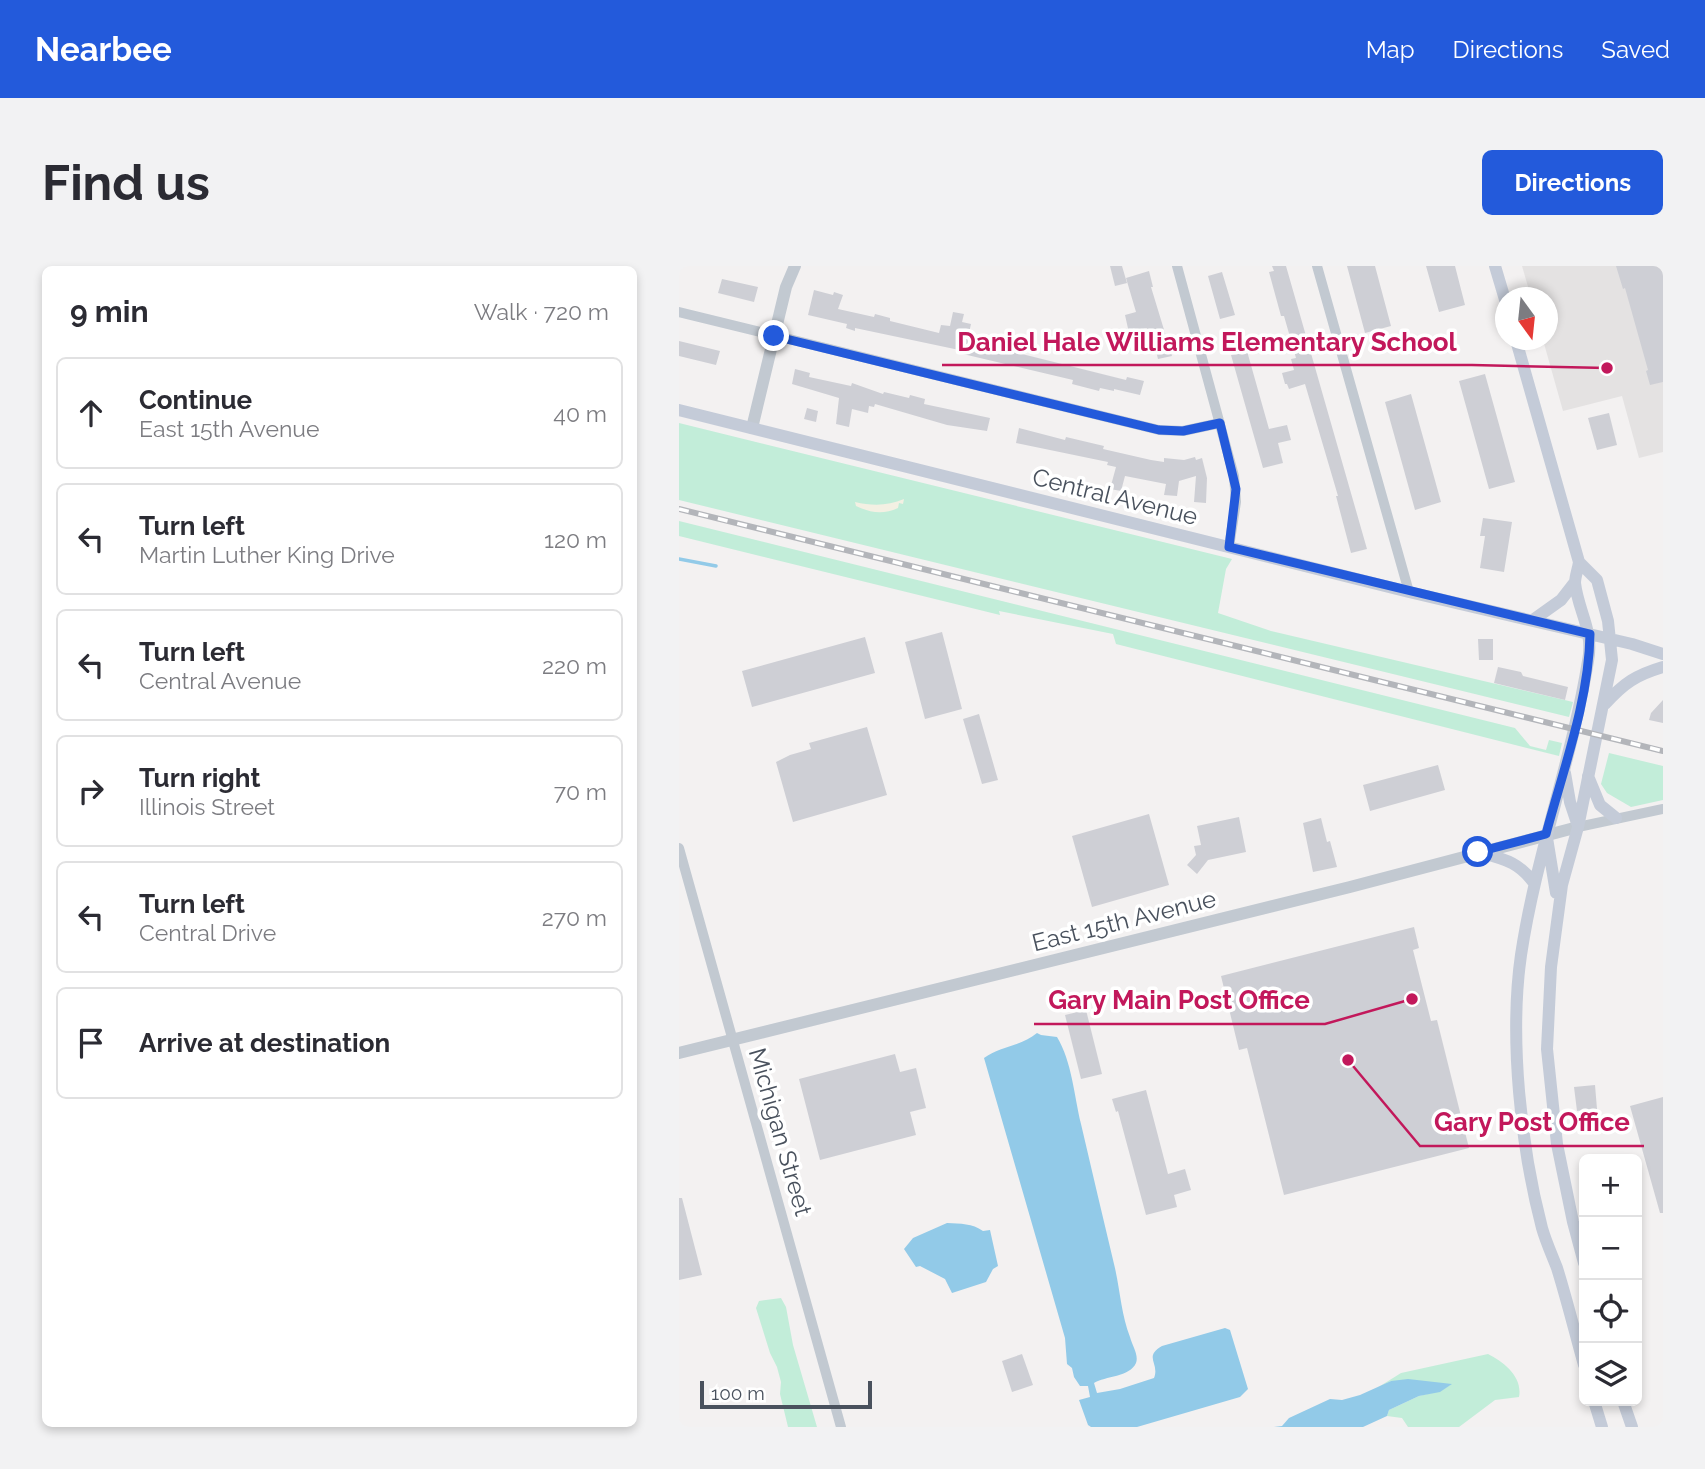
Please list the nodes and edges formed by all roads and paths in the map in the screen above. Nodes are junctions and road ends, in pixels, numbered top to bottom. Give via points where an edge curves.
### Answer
1 (795, 266) edge
2 (1177, 266) edge
3 (1317, 266) edge
4 (1495, 266) edge
5 (1501, 287) edge
6 (679, 312) edge
7 (774, 336) junction
8 (1519, 350) edge
9 (679, 410) edge
10 (1220, 423) junction
11 (753, 428) junction
12 (1229, 547) junction
13 (1579, 562) junction
14 (1575, 582) junction
15 (1409, 592) junction
16 (1533, 620) junction
17 (1590, 634) junction
18 (1611, 639) junction
19 (1663, 654) edge
20 (1663, 667) edge
21 (1602, 707) junction
22 (1564, 765) junction
23 (1587, 776) junction
24 (1663, 809) edge
25 (1616, 818) junction
26 (1578, 827) junction
27 (1546, 834) junction
28 (679, 848) edge
29 (1478, 852) junction
30 (1534, 883) junction
31 (1557, 922) junction
32 (733, 1040) junction
33 (679, 1053) edge
34 (1579, 1243) edge
35 (1579, 1347) edge
36 (1596, 1406) edge
37 (1625, 1406) edge
38 (841, 1427) edge
39 (1602, 1427) edge
40 (1632, 1427) edge

1 - 7 street
2 - 10 street
3 - 15 street
4 - 5 main road
6 - 7 street
7 - 10 street via 1159,430 1183,431
7 - 11 street
8 - 13 main road
9 - 11 main road, Central Avenue
10 - 12 street via 1236,489
11 - 12 main road, Central Avenue
12 - 15 main road, Central Avenue
13 - 14 main road
13 - 18 main road via 1597,580
14 - 16 main road via 1561,600
14 - 17 main road
15 - 16 main road, Central Avenue
16 - 17 main road, Central Avenue
17 - 18 main road, Central Avenue
17 - 22 main road via 1583,689
18 - 19 main road, Central Avenue
18 - 21 main road via 1612,660
20 - 21 main road via 1623,683
21 - 23 main road
22 - 26 main road
22 - 27 main road
23 - 25 main road via 1600,805
23 - 26 main road
24 - 25 street
25 - 26 street
26 - 27 street, East 15th Avenue
26 - 31 main road
27 - 29 street, East 15th Avenue
27 - 30 main road
27 - 31 main road via 1556,881
28 - 32 street, Michigan Street
29 - 30 main road via 1514,862
29 - 32 street, East 15th Avenue
30 - 35 main road via 1518,977 1523,1128 1543,1230
31 - 34 main road via 1548,1005 1551,1098
32 - 33 street, East 15th Avenue
32 - 38 street, Michigan Street
36 - 39 main road
37 - 40 main road

